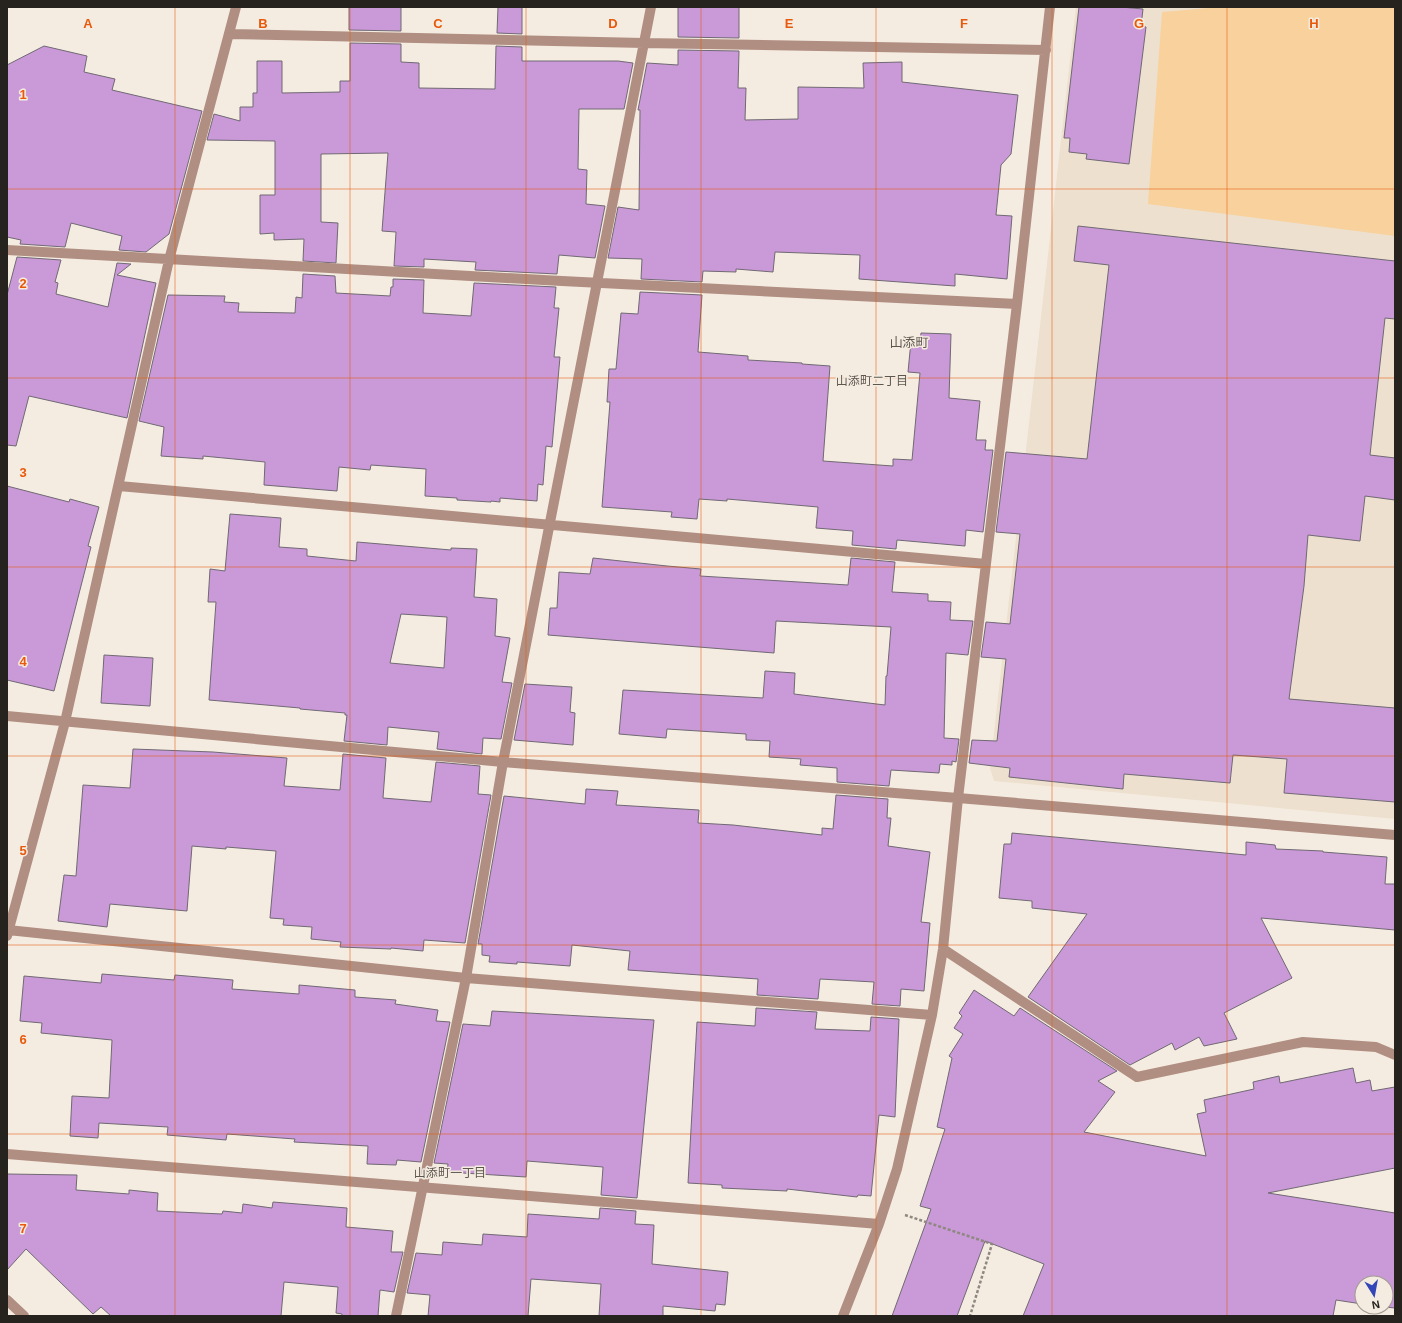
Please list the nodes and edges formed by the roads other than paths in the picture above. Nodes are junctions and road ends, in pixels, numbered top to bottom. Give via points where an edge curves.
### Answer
1 (236, 7) edge
2 (651, 7) edge
3 (1050, 7) edge
4 (229, 34) junction
5 (644, 43) junction
6 (1046, 50) junction
7 (7, 250) edge
8 (170, 260) junction
9 (597, 283) junction
10 (1017, 304) junction
11 (119, 486) junction
12 (549, 525) junction
13 (986, 564) junction
14 (7, 716) edge
15 (65, 722) junction
16 (503, 762) junction
17 (958, 798) junction
18 (1395, 835) edge
19 (8, 933) edge
20 (943, 949) junction
21 (466, 978) junction
22 (932, 1015) junction
23 (1395, 1055) edge
24 (7, 1154) edge
25 (422, 1188) junction
26 (879, 1224) junction
27 (7, 1300) edge
28 (24, 1316) edge
29 (396, 1316) edge
30 (843, 1316) edge

1 - 4 street
2 - 5 street
3 - 6 street
4 - 5 street
4 - 8 street
5 - 6 street
5 - 9 street
6 - 10 street
7 - 8 street
8 - 9 street
8 - 11 street
9 - 10 street
9 - 12 street
10 - 13 street
11 - 12 street
11 - 15 street
12 - 13 street
12 - 16 street
13 - 17 street
14 - 15 street
15 - 16 street
15 - 19 street
16 - 17 street
16 - 21 street
17 - 18 street
17 - 20 street
19 - 21 street
20 - 22 street
20 - 23 street via 1136,1077 1303,1042 1376,1047
21 - 22 street
21 - 25 street
22 - 26 street via 897,1169
24 - 25 street
25 - 26 street
25 - 29 street
26 - 30 street
27 - 28 street

